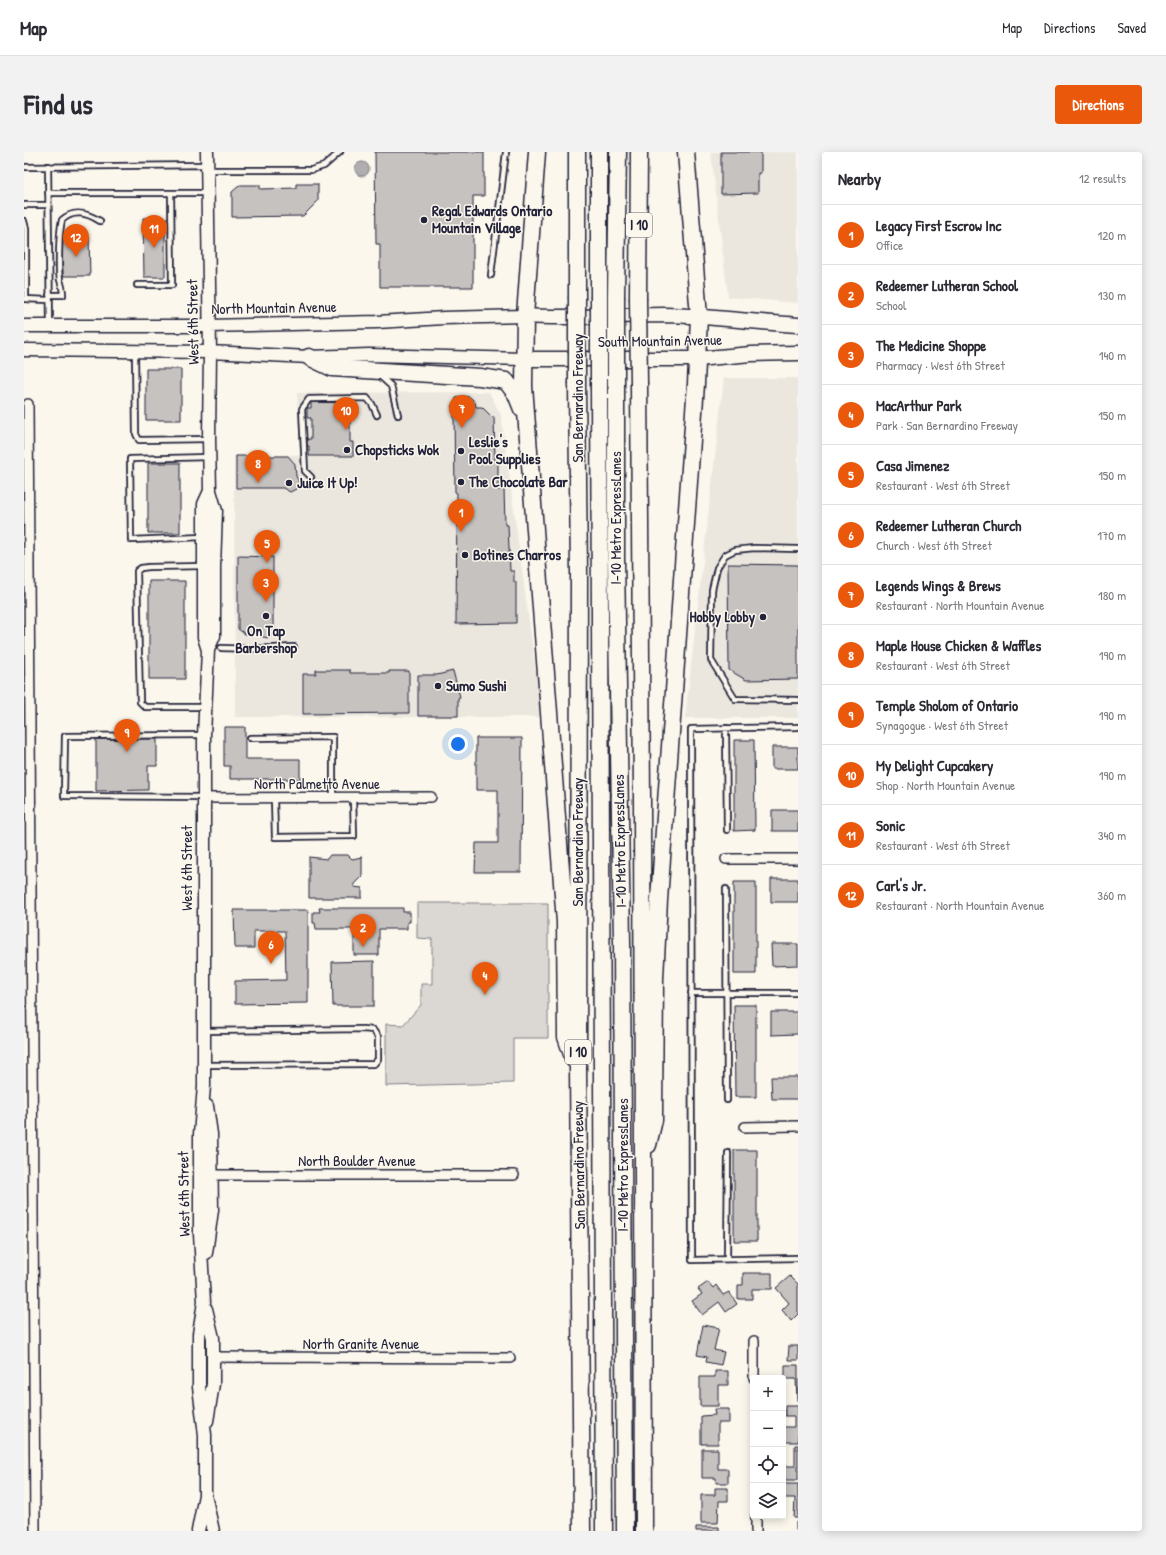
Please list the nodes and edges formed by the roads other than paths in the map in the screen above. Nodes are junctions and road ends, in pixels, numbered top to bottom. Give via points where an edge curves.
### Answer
1 (207, 152) edge
2 (340, 152) edge
3 (506, 152) edge
4 (537, 152) edge
5 (577, 152) edge
6 (599, 152) edge
7 (618, 152) edge
8 (639, 152) edge
9 (686, 152) edge
10 (48, 166) junction
11 (24, 167) edge
12 (207, 167) junction
13 (207, 192) junction
14 (48, 193) junction
15 (170, 193) junction
16 (24, 205) edge
17 (48, 205) junction
18 (24, 220) edge
19 (100, 221) dead end
20 (491, 275) dead end
21 (137, 285) dead end
22 (49, 297) junction
23 (25, 299) edge
24 (525, 316) junction
25 (699, 317) junction
26 (798, 324) edge
27 (24, 326) edge
28 (50, 326) junction
29 (209, 326) junction
30 (24, 350) edge
31 (135, 351) junction
32 (210, 352) junction
33 (798, 354) edge
34 (309, 357) junction
35 (523, 359) junction
36 (697, 359) junction
37 (372, 370) junction
38 (28, 404) dead end
39 (377, 415) dead end
40 (398, 415) dead end
41 (526, 418) junction
42 (208, 439) junction
43 (209, 457) junction
44 (312, 477) dead end
45 (210, 491) junction
46 (204, 537) junction
47 (26, 542) edge
48 (798, 549) edge
49 (204, 566) junction
50 (579, 574) junction
51 (294, 647) dead end
52 (221, 648) dead end
53 (208, 650) junction
54 (798, 700) edge
55 (205, 707) junction
56 (798, 727) edge
57 (726, 728) junction
58 (204, 735) junction
59 (250, 738) dead end
60 (431, 797) dead end
61 (203, 798) junction
62 (274, 798) junction
63 (333, 798) junction
64 (353, 798) junction
65 (642, 798) junction
66 (727, 830) dead end
67 (726, 859) dead end
68 (798, 859) edge
69 (601, 889) junction
70 (726, 889) dead end
71 (622, 942) junction
72 (798, 992) edge
73 (691, 993) junction
74 (726, 993) junction
75 (28, 996) edge
76 (204, 1031) junction
77 (204, 1065) junction
78 (578, 1069) junction
79 (727, 1100) dead end
80 (798, 1126) edge
81 (745, 1127) dead end
82 (728, 1153) dead end
83 (642, 1168) junction
84 (206, 1175) junction
85 (514, 1175) dead end
86 (798, 1258) edge
87 (727, 1259) junction
88 (204, 1302) junction
89 (754, 1341) dead end
90 (213, 1357) junction
91 (510, 1358) dead end
92 (754, 1375) edge
93 (205, 1435) junction
94 (205, 1495) junction
95 (756, 1519) edge
96 (35, 1531) edge
97 (198, 1531) edge
98 (213, 1531) edge
99 (582, 1531) edge
100 (604, 1531) edge
101 (625, 1531) edge
102 (644, 1531) edge
103 (756, 1531) edge

1 - 12 street, West 6th Street
2 - 12 lane via 324,166 311,170
3 - 20 lane
4 - 24 highway
5 - 50 highway, San Bernardino Freeway / I 10, bridge
6 - 69 highway, I-10 Metro ExpressLanes, bridge
7 - 71 highway, I-10 Metro ExpressLanes, bridge via 616,559
8 - 65 highway, I 10, bridge
9 - 25 highway
10 - 11 lane
10 - 12 lane
10 - 14 lane
12 - 13 street, West 6th Street
13 - 15 lane
13 - 29 street, West 6th Street
14 - 15 lane
14 - 17 lane
15 - 21 lane via 172,285
16 - 17 lane
17 - 22 lane
18 - 23 lane
19 - 22 lane via 91,215 73,213 62,220 60,279 63,295
22 - 23 lane
22 - 28 lane
24 - 25 main road, South Mountain Avenue
24 - 29 street, North Mountain Avenue
24 - 35 highway
25 - 26 main road, South Mountain Avenue
25 - 36 highway
27 - 28 street, North Mountain Avenue
28 - 29 street, North Mountain Avenue
29 - 32 street, West 6th Street
30 - 31 street
31 - 32 street
31 - 42 lane via 136,434 139,440
32 - 34 street
32 - 42 street, West 6th Street
33 - 36 main road, South Mountain Avenue via 751,354
34 - 35 street
34 - 37 highway via 332,368
35 - 36 main road, South Mountain Avenue
35 - 41 highway
36 - 83 highway via 659,900 655,978 654,1120
37 - 40 lane via 391,386
37 - 41 highway via 506,381 516,394
38 - 47 street
39 - 44 lane via 367,398 309,399 302,409 305,471
41 - 78 highway via 564,914 566,1037
42 - 43 street, West 6th Street
43 - 45 street, West 6th Street
43 - 46 lane via 130,458 131,540
45 - 46 street, West 6th Street via 204,504
45 - 53 street, West 6th Street via 216,511 216,536 214,636
46 - 49 street, West 6th Street
47 - 75 street
48 - 54 lane via 754,548 725,554 717,568 712,590 711,660 735,698
49 - 53 street, West 6th Street via 204,636
49 - 55 lane via 149,567 137,571 140,702 145,707
50 - 69 highway
50 - 78 highway, San Bernardino Freeway / I 10
51 - 52 lane
53 - 55 street, West 6th Street
55 - 58 street, West 6th Street
56 - 57 lane
57 - 66 lane
57 - 73 lane via 691,729
58 - 61 street, West 6th Street
58 - 61 lane via 65,736 64,796
59 - 63 lane via 333,737
60 - 64 street, North Palmetto Avenue
61 - 62 street, North Palmetto Avenue
61 - 76 street, West 6th Street
62 - 63 street, North Palmetto Avenue
62 - 64 lane via 275,838 354,836
63 - 64 street, North Palmetto Avenue
65 - 71 highway
65 - 83 highway, I 10
67 - 68 street
69 - 100 highway, I-10 Metro ExpressLanes
70 - 74 lane
71 - 101 highway, I-10 Metro ExpressLanes
72 - 74 lane
73 - 74 lane
73 - 87 lane via 692,1260
74 - 79 lane
75 - 96 street
76 - 77 street, West 6th Street
76 - 77 lane via 363,1029 373,1030 378,1037 378,1059 374,1064
77 - 84 street, West 6th Street via 204,1086 211,1134
78 - 99 highway, San Bernardino Freeway / I 10
80 - 81 street
82 - 87 lane
83 - 102 highway, I 10
84 - 85 street, North Boulder Avenue
84 - 88 street, West 6th Street via 212,1210 204,1278
86 - 87 lane
88 - 90 street, West 6th Street via 213,1338
88 - 93 street, West 6th Street via 199,1334 199,1387
89 - 92 street
90 - 91 street, North Granite Avenue
90 - 93 street, West 6th Street via 213,1384
93 - 94 street, West 6th Street
94 - 97 street, West 6th Street
94 - 98 street, West 6th Street
95 - 103 street

